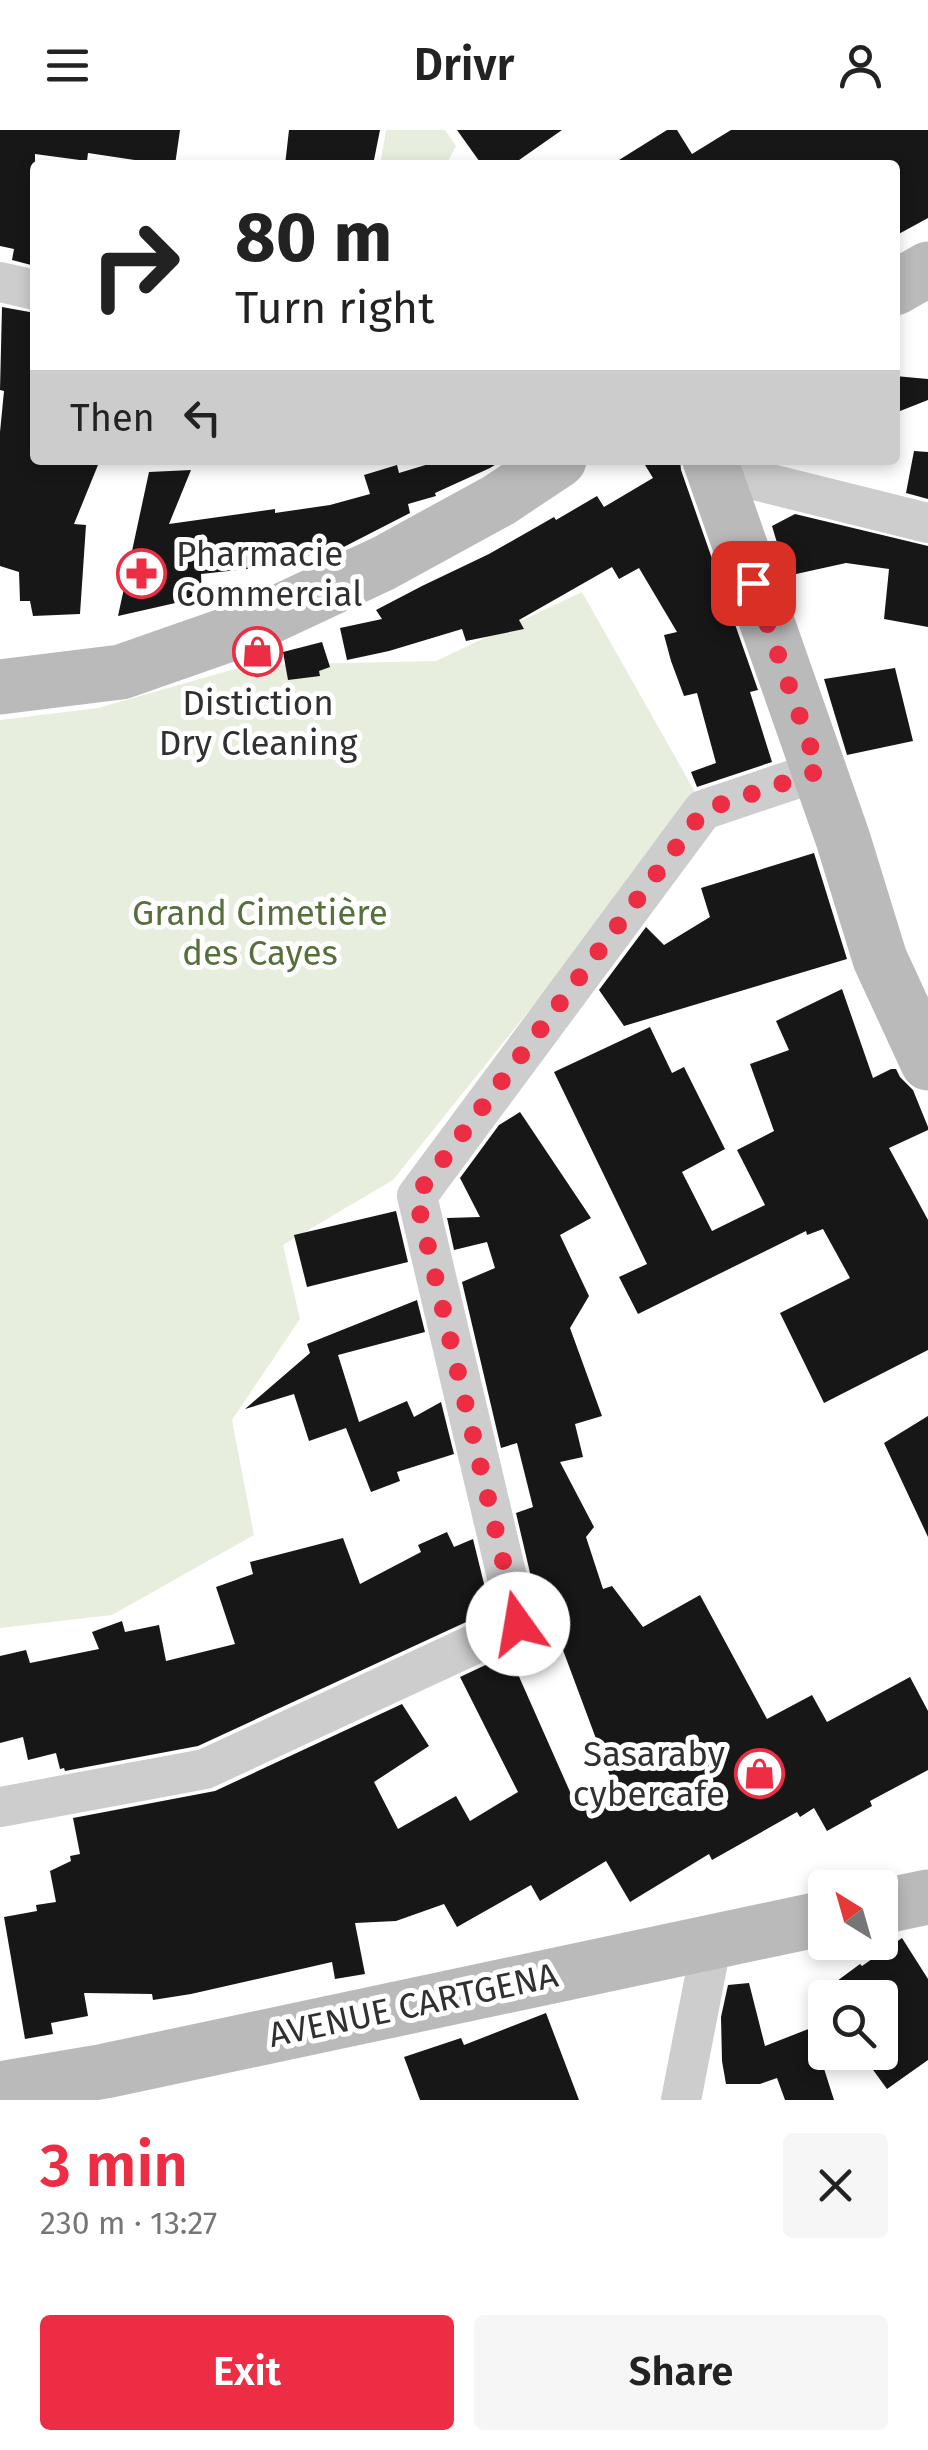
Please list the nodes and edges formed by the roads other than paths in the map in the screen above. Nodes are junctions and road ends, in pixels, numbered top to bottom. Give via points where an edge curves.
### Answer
1 (928, 269) edge
2 (0, 282) edge
3 (900, 285) edge
4 (30, 289) edge
5 (552, 465) edge
6 (712, 465) edge
7 (928, 524) edge
8 (0, 686) edge
9 (819, 771) junction
10 (928, 1063) edge
11 (0, 1807) edge
12 (928, 1896) edge
13 (898, 1902) edge
14 (808, 1921) edge
15 (712, 1941) junction
16 (0, 2090) edge
17 (681, 2100) edge

1 - 3 street
2 - 4 street
5 - 8 street via 384,563 241,630 121,672
6 - 7 street
6 - 9 street
9 - 10 street via 880,959
9 - 11 street via 704,810 416,1196 518,1624 204,1768
12 - 13 street
14 - 15 street, AVENUE CARTGENA
15 - 16 street, AVENUE CARTGENA
15 - 17 street

